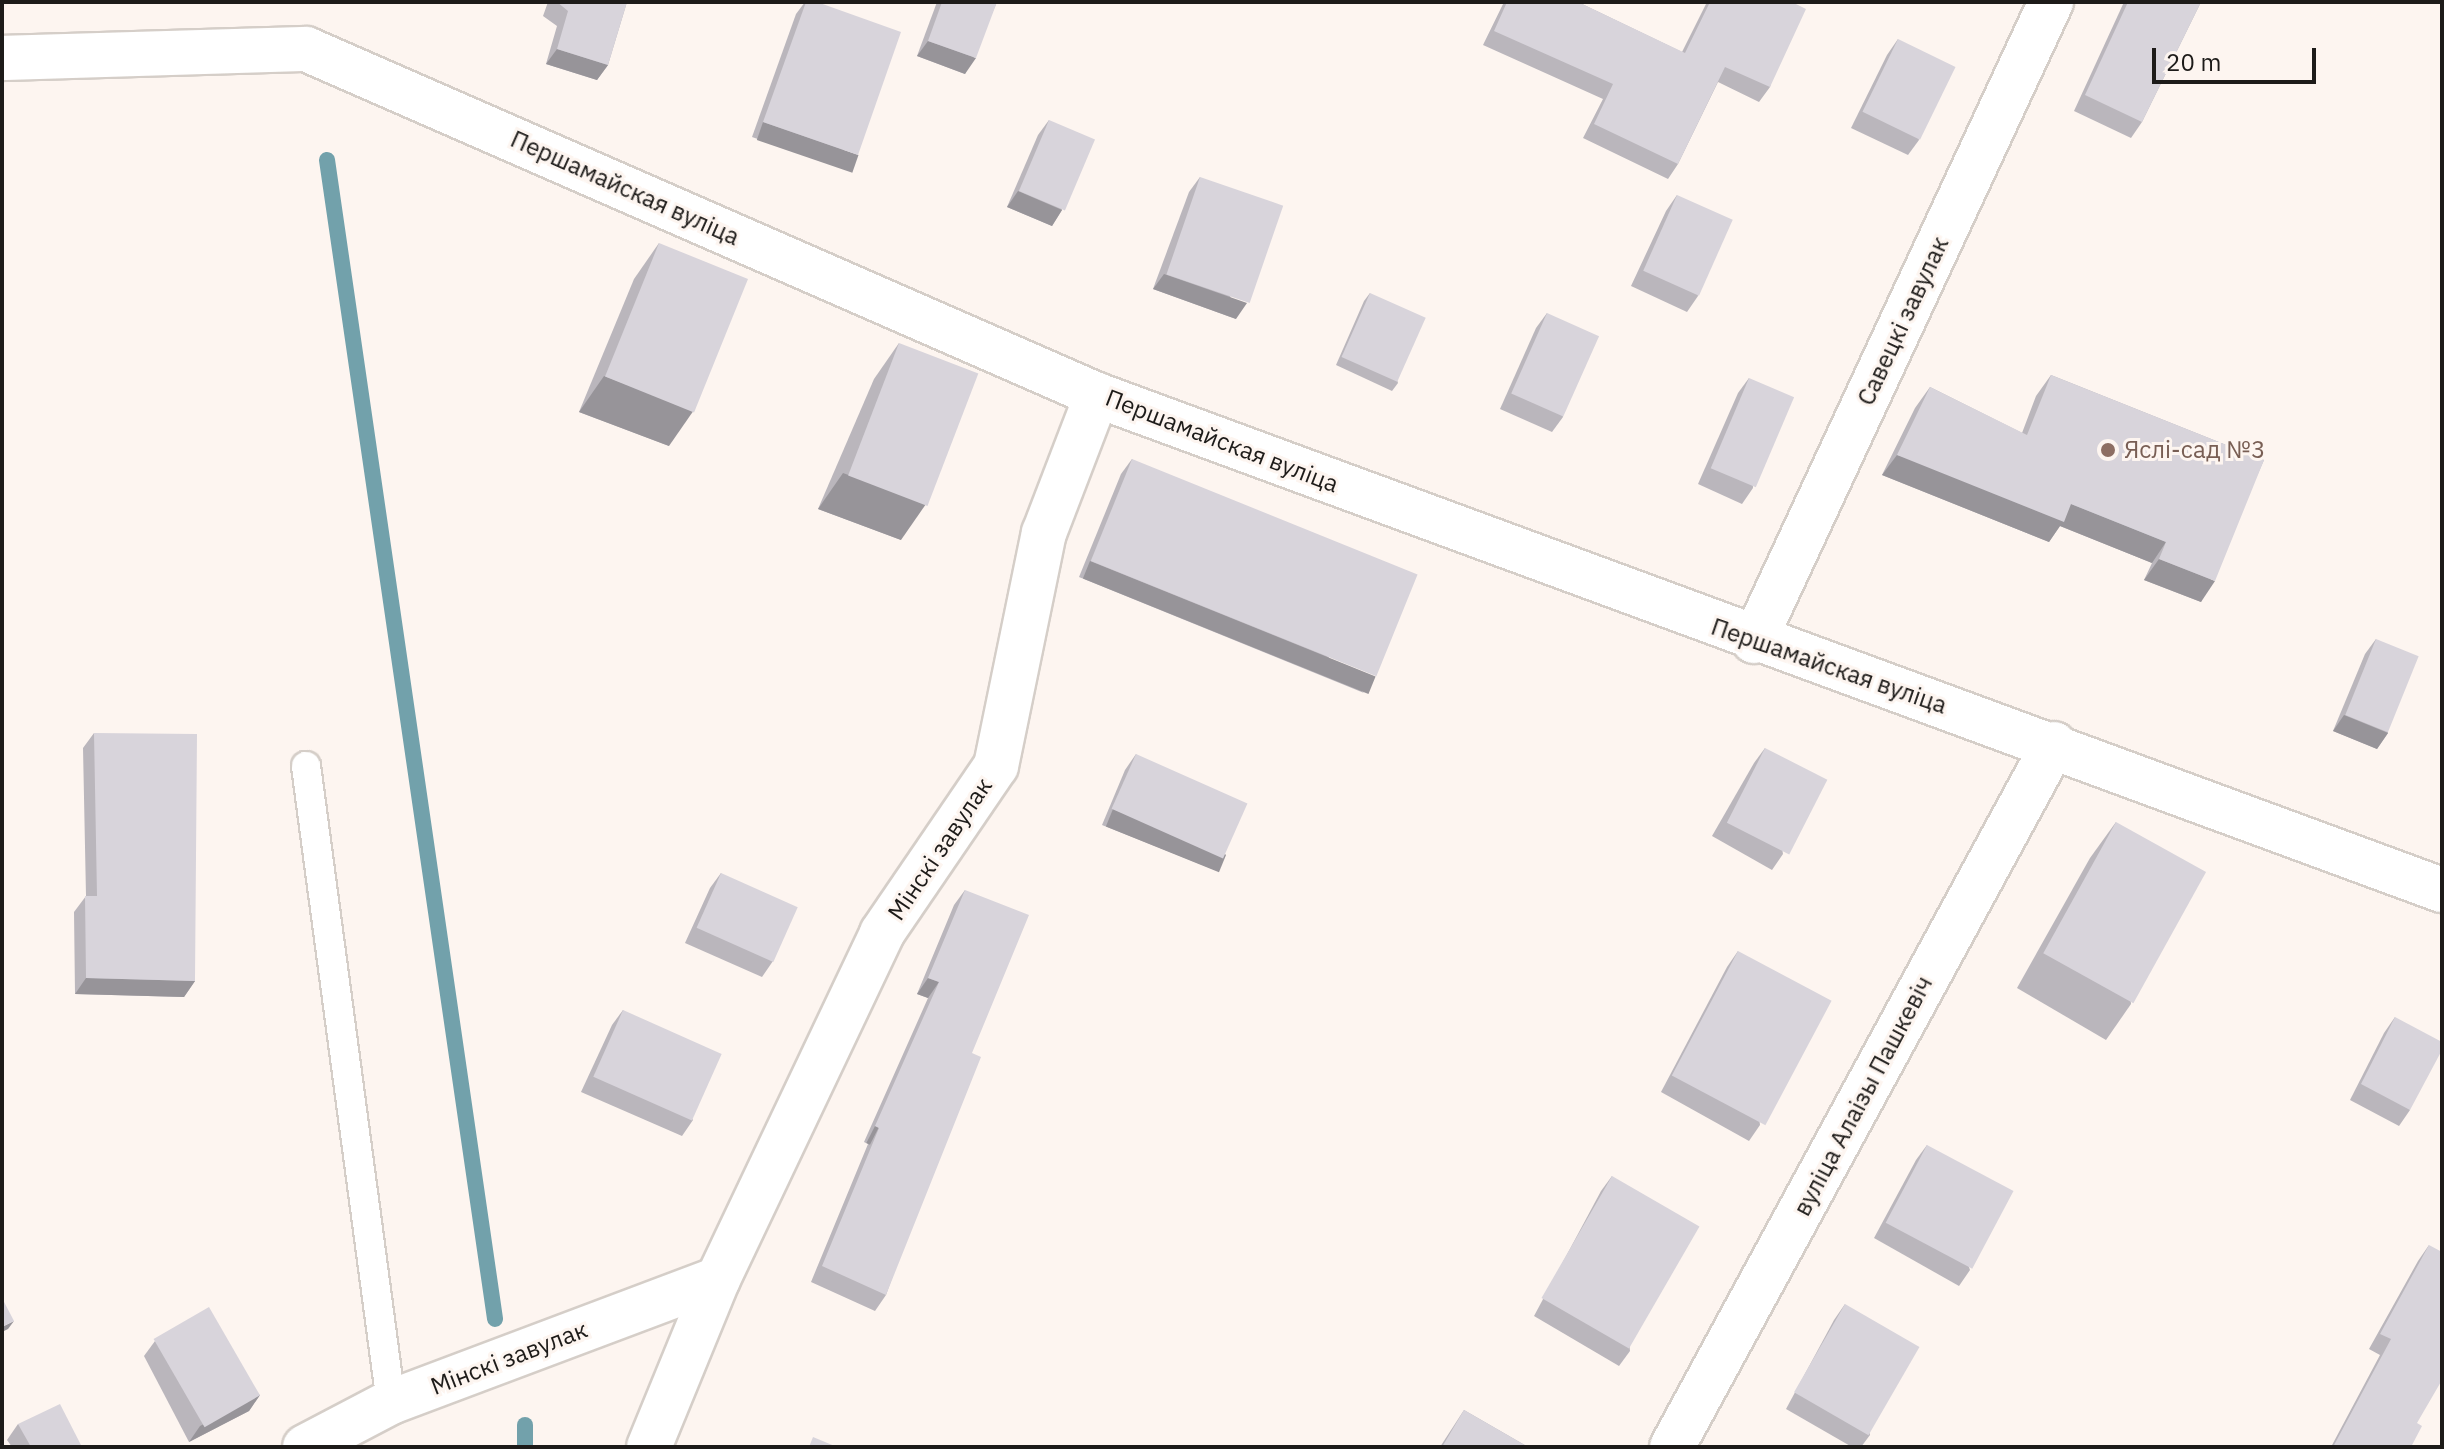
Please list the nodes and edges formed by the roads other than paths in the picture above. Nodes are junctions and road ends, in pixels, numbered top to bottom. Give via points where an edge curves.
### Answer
1 (2051, 2) edge
2 (2, 58) edge
3 (1097, 395) junction
4 (1754, 641) junction
5 (2054, 744) junction
6 (306, 766) dead end
7 (2442, 890) edge
8 (718, 1279) junction
9 (391, 1402) junction
10 (305, 1447) edge
11 (649, 1447) edge
12 (1672, 1447) edge

1 - 4 street, Савецкі завулак
2 - 3 street, Першамайская вуліца via 306,49
3 - 4 street, Першамайская вуліца
3 - 8 street, Мінскі завулак via 1044,533 996,766 882,933
4 - 5 street, Першамайская вуліца
5 - 7 street, Першамайская вуліца
5 - 12 street, вуліца Алаізы Пашкевіч
6 - 9 lane
8 - 9 street, Мінскі завулак
8 - 11 street, Мінскі завулак
9 - 10 street, Мінскі завулак

